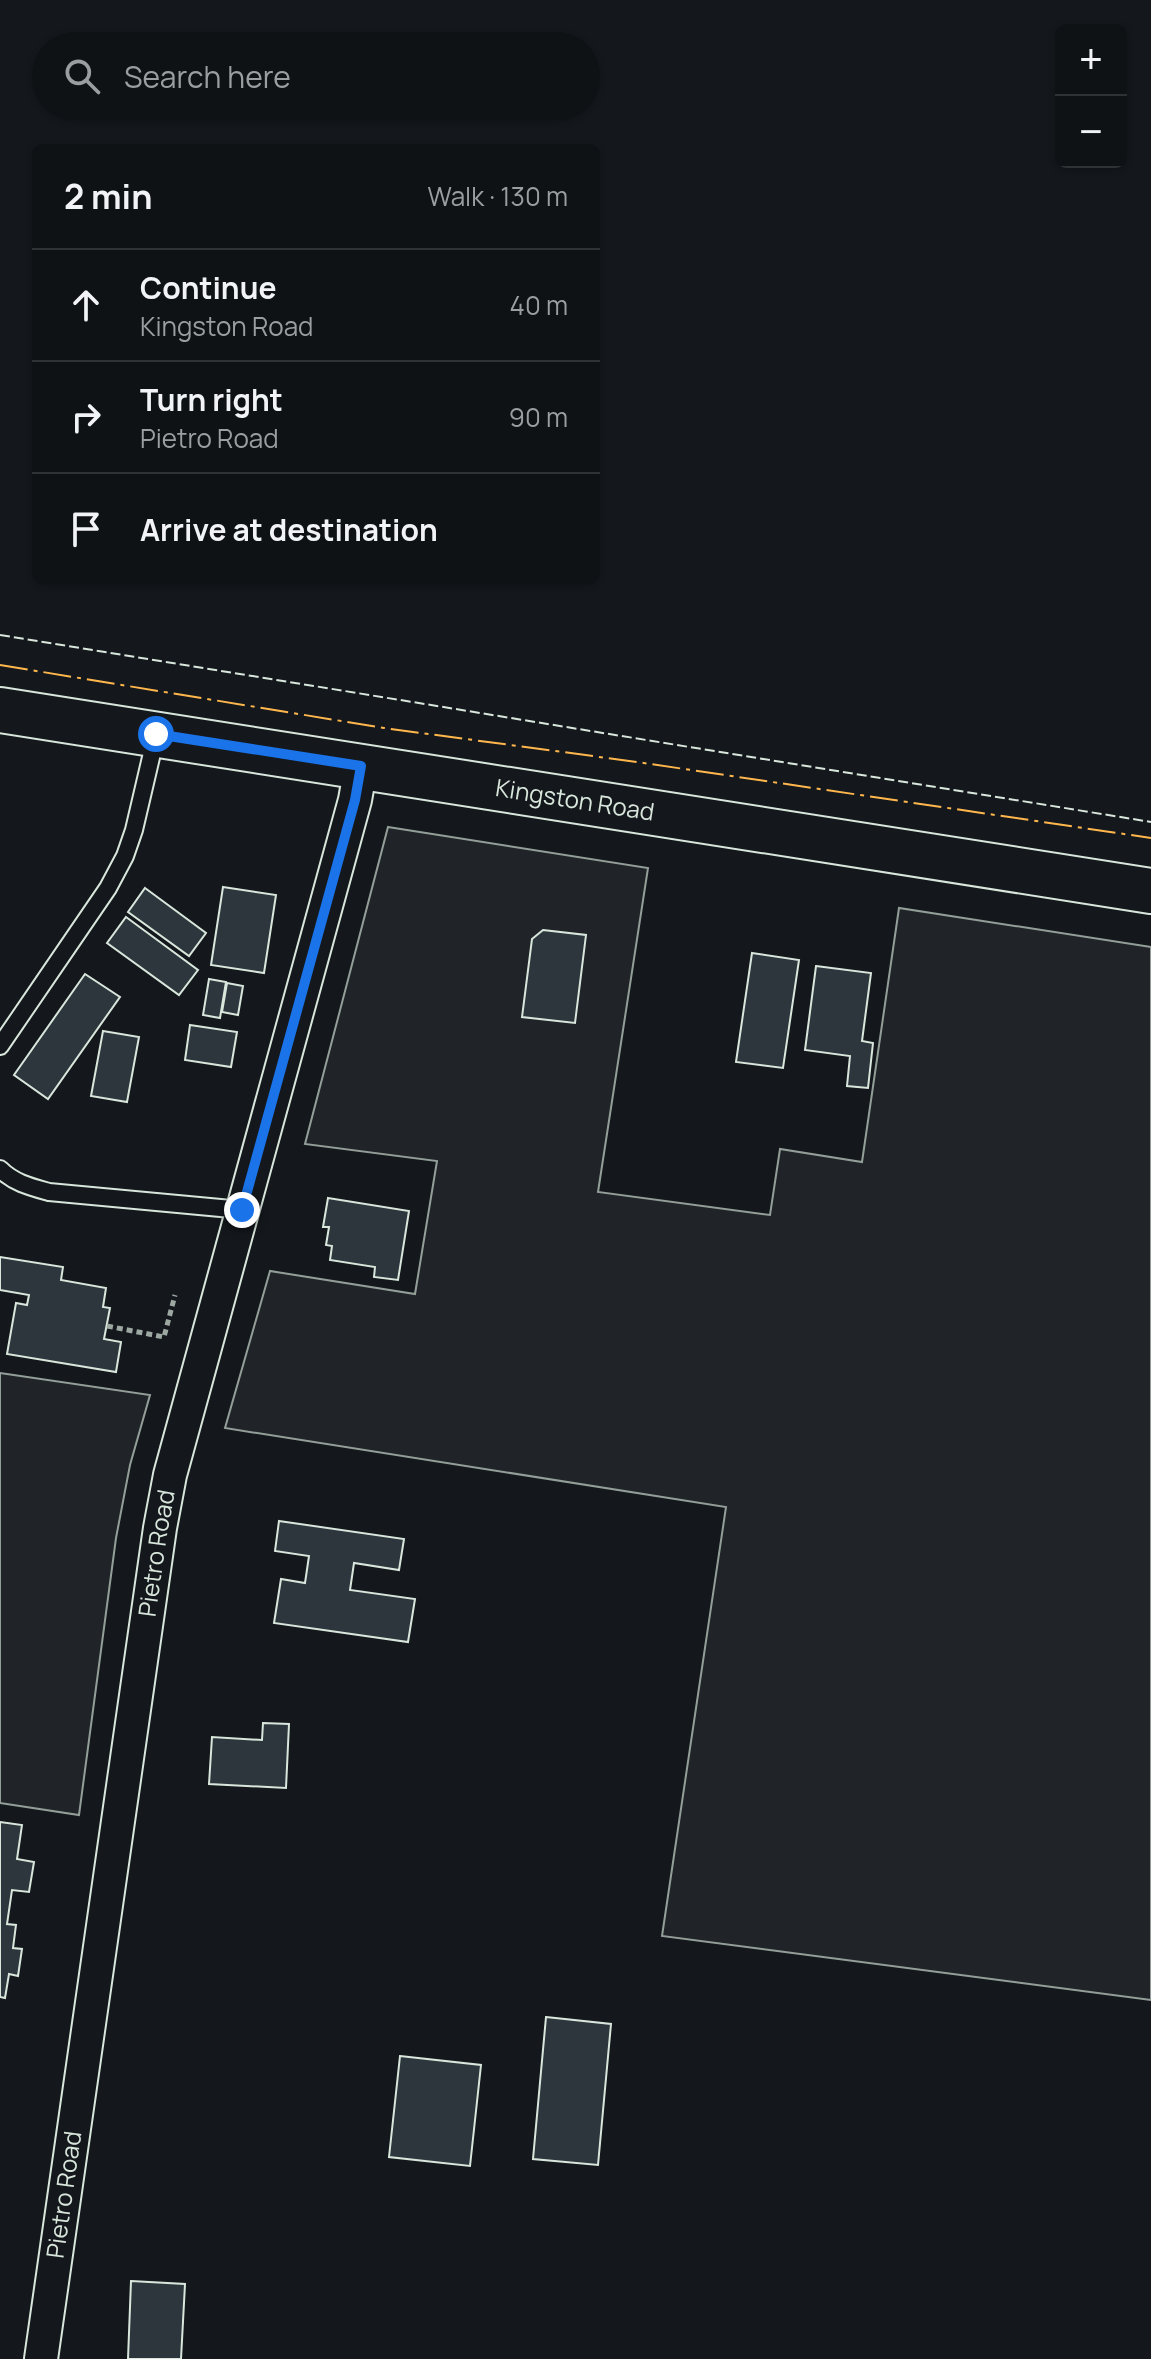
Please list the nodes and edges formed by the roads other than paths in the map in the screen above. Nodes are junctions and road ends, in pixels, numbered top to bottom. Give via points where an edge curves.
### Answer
1 (0, 710) edge
2 (156, 734) junction
3 (361, 766) junction
4 (1151, 891) edge
5 (0, 1046) edge
6 (0, 1169) edge
7 (242, 1210) junction
8 (41, 2359) edge

1 - 2 main road, Kingston Road
2 - 3 main road, Kingston Road
2 - 5 lane via 125,856
3 - 4 main road, Kingston Road
3 - 7 street, Pietro Road
6 - 7 lane via 23,1185 49,1192
7 - 8 street, Pietro Road via 160,1528

